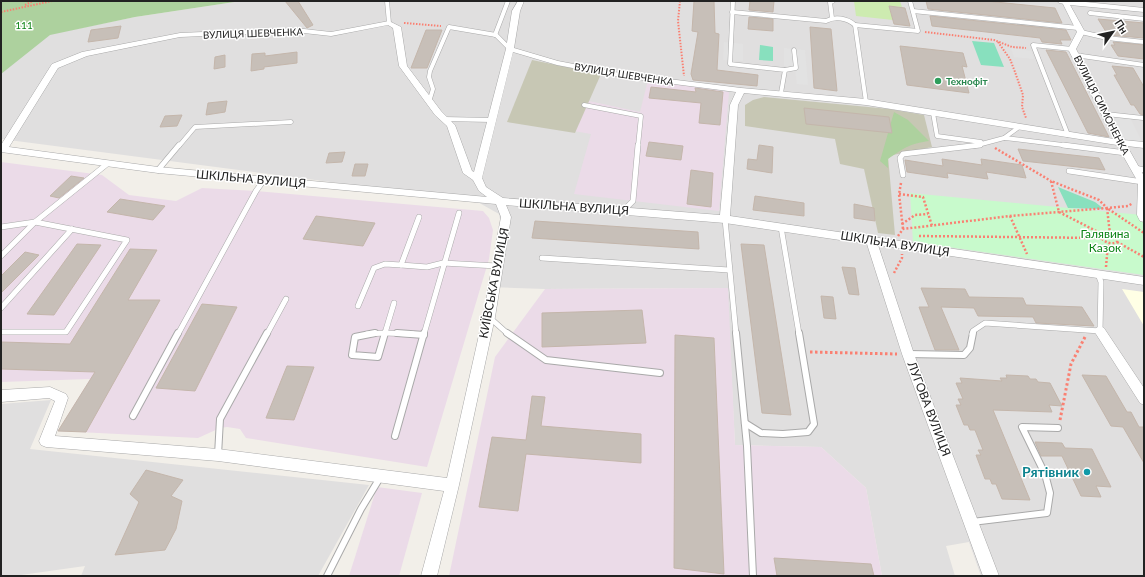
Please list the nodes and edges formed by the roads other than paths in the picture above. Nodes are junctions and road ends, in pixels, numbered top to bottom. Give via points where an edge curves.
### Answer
1 (387, 1) edge
2 (508, 1) edge
3 (522, 1) edge
4 (833, 1) edge
5 (910, 1) edge
6 (1062, 1) edge
7 (733, 2) edge
8 (1093, 3) edge
9 (1144, 10) edge
10 (913, 11) junction
11 (732, 12) junction
12 (1090, 13) dead end
13 (832, 18) junction
14 (1144, 19) edge
15 (389, 23) junction
16 (855, 25) junction
17 (1079, 30) junction
18 (495, 35) junction
19 (1144, 42) edge
20 (510, 49) junction
21 (794, 50) dead end
22 (1074, 52) junction
23 (1142, 64) edge
24 (1144, 68) edge
25 (786, 70) junction
26 (741, 90) junction
27 (781, 93) junction
28 (430, 102) junction
29 (866, 102) junction
30 (584, 105) dead end
31 (933, 113) junction
32 (1106, 114) junction
33 (1143, 118) dead end
34 (444, 119) junction
35 (491, 120) junction
36 (291, 122) dead end
37 (1019, 127) junction
38 (1068, 135) junction
39 (1005, 138) junction
40 (986, 143) junction
41 (1120, 143) junction
42 (1144, 145) edge
43 (2, 149) edge
44 (1126, 153) junction
45 (107, 164) junction
46 (1140, 169) edge
47 (158, 170) junction
48 (1069, 171) dead end
49 (903, 175) road end
50 (477, 178) junction
51 (264, 180) junction
52 (1143, 182) edge
53 (1143, 198) edge
54 (500, 201) junction
55 (623, 210) junction
56 (458, 212) dead end
57 (419, 217) dead end
58 (1144, 218) edge
59 (725, 219) junction
60 (35, 222) junction
61 (1, 226) edge
62 (781, 227) junction
63 (72, 229) junction
64 (872, 240) junction
65 (1, 256) edge
66 (542, 258) dead end
67 (444, 263) junction
68 (401, 265) junction
69 (498, 266) junction
70 (730, 270) junction
71 (1102, 272) junction
72 (1144, 281) edge
73 (286, 299) dead end
74 (394, 303) dead end
75 (358, 306) dead end
76 (1, 308) edge
77 (489, 317) junction
78 (1094, 330) junction
79 (1, 332) edge
80 (385, 333) junction
81 (424, 335) junction
82 (908, 354) junction
83 (660, 373) dead end
84 (1, 396) edge
85 (1144, 399) edge
86 (133, 416) dead end
87 (745, 423) junction
88 (1058, 428) road end
89 (395, 436) dead end
90 (218, 455) junction
91 (381, 476) junction
92 (452, 485) junction
93 (971, 522) junction
94 (327, 576) edge
95 (429, 576) edge
96 (753, 576) edge
97 (991, 576) edge

1 - 15 lane
2 - 18 lane
3 - 20 street via 516,11
4 - 13 lane via 830,2
5 - 10 lane
6 - 8 street
6 - 17 street
7 - 11 lane
8 - 9 street
10 - 16 lane via 918,31
10 - 17 lane
11 - 13 lane via 826,21
11 - 25 lane via 730,64
12 - 14 lane
13 - 16 lane via 849,20
15 - 28 street via 397,27 403,66
15 - 43 street, ВУЛИЦЯ ШЕВЧЕНКА via 331,34 295,30 180,35 85,54 55,66
16 - 29 lane
17 - 19 lane via 1107,38
17 - 22 street, ВУЛИЦЯ СИМОНЕНКА
18 - 20 lane
18 - 28 lane via 449,27 430,71 429,77 433,88
20 - 26 street, ВУЛИЦЯ ШЕВЧЕНКА via 557,63
20 - 35 street
21 - 25 lane via 796,68
22 - 23 lane
22 - 32 street, ВУЛИЦЯ СИМОНЕНКА
22 - 38 lane via 1033,45
23 - 24 lane
25 - 27 lane
26 - 27 street, ВУЛИЦЯ ШЕВЧЕНКА
26 - 59 street via 734,105
27 - 29 street, ВУЛИЦЯ ШЕВЧЕНКА
28 - 34 street
29 - 31 street, ВУЛИЦЯ ШЕВЧЕНКА
30 - 55 lane via 641,116 634,201
31 - 37 street, ВУЛИЦЯ ШЕВЧЕНКА
31 - 40 lane via 937,136
32 - 33 lane
32 - 41 street, ВУЛИЦЯ СИМОНЕНКА
34 - 35 lane
34 - 50 street via 451,125 468,173
35 - 50 street
36 - 47 lane via 195,126
37 - 38 street, ВУЛИЦЯ ШЕВЧЕНКА
37 - 39 lane
38 - 41 street, ВУЛИЦЯ ШЕВЧЕНКА
39 - 40 lane
39 - 44 lane
40 - 49 lane via 903,154 900,158
41 - 42 street, ВУЛИЦЯ ШЕВЧЕНКА
41 - 44 street, ВУЛИЦЯ СИМОНЕНКА
43 - 45 street, ШКІЛЬНА ВУЛИЦЯ
44 - 46 street, ВУЛИЦЯ СИМОНЕНКА
45 - 47 street, ШКІЛЬНА ВУЛИЦЯ
45 - 60 lane
46 - 52 street, ВУЛИЦЯ СИМОНЕНКА
47 - 51 street, ШКІЛЬНА ВУЛИЦЯ
48 - 52 lane
50 - 54 street via 482,189
51 - 54 street, ШКІЛЬНА ВУЛИЦЯ
51 - 86 lane
52 - 53 street, ВУЛИЦЯ СИМОНЕНКА
53 - 58 street, ВУЛИЦЯ СИМОНЕНКА
54 - 55 street, ШКІЛЬНА ВУЛИЦЯ
54 - 69 street, КИЇВСЬКА ВУЛИЦЯ via 506,217
55 - 59 street, ШКІЛЬНА ВУЛИЦЯ
56 - 67 lane
57 - 68 lane
59 - 62 street, ШКІЛЬНА ВУЛИЦЯ
59 - 70 lane
60 - 61 lane
60 - 63 lane
60 - 65 lane
62 - 64 street, ШКІЛЬНА ВУЛИЦЯ
62 - 87 lane via 814,424 808,432 783,434 761,433
63 - 76 lane
63 - 79 lane via 127,240 66,332
64 - 71 street, ШКІЛЬНА ВУЛИЦЯ via 901,239
64 - 82 street, ЛУГОВА ВУЛИЦЯ
66 - 70 lane
67 - 68 lane via 427,267
67 - 69 lane
67 - 81 lane
68 - 75 lane via 385,264 374,268
69 - 77 street, КИЇВСЬКА ВУЛИЦЯ
70 - 87 lane
71 - 72 street, ШКІЛЬНА ВУЛИЦЯ
71 - 78 lane
73 - 90 lane via 220,419
74 - 80 lane
77 - 83 lane via 510,336 546,360
77 - 92 street, КИЇВСЬКА ВУЛИЦЯ
78 - 82 lane via 985,323 973,331 970,348 964,355
78 - 85 street
80 - 80 lane via 366,333 355,337 352,355 378,357
80 - 81 lane
81 - 89 lane
82 - 93 street, ЛУГОВА ВУЛИЦЯ
84 - 90 street via 50,392 62,398 46,441
87 - 96 lane
88 - 93 lane via 1022,427 1047,481 1050,493 1047,513
90 - 91 street
91 - 92 street
91 - 94 lane
92 - 95 street, КИЇВСЬКА ВУЛИЦЯ
93 - 97 street, ЛУГОВА ВУЛИЦЯ

